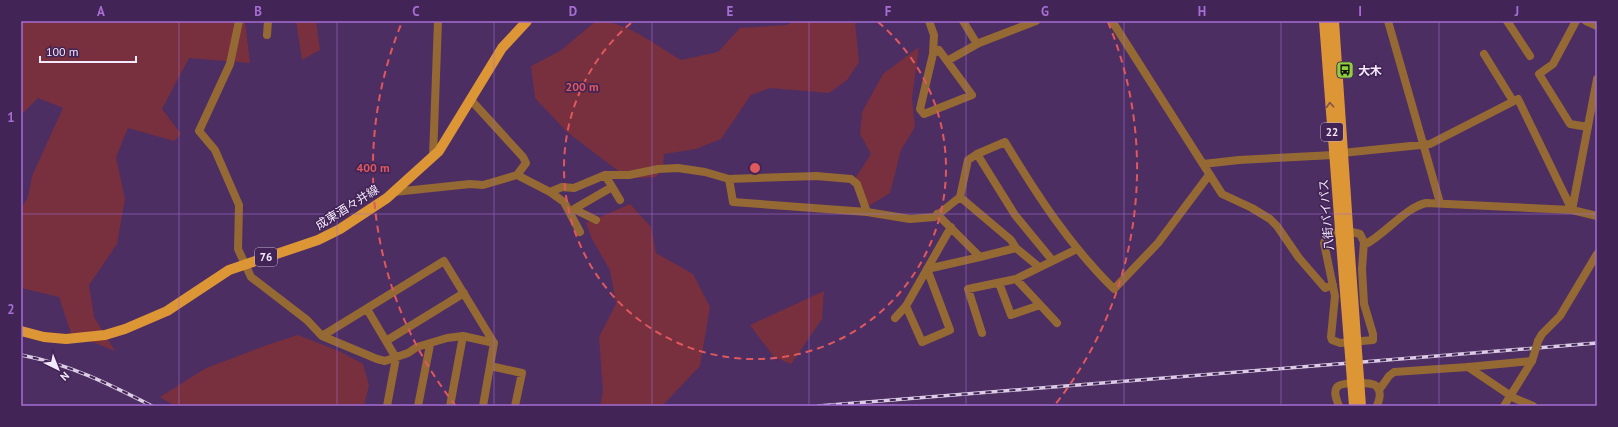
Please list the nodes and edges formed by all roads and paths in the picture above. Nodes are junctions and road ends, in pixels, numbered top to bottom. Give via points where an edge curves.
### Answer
1 (239, 21) edge
2 (268, 21) edge
3 (438, 21) edge
4 (527, 21) edge
5 (929, 21) edge
6 (963, 21) edge
7 (1036, 21) edge
8 (1112, 21) edge
9 (1324, 21) edge
10 (1334, 21) edge
11 (1388, 21) edge
12 (1507, 21) edge
13 (1576, 21) edge
14 (1586, 21) edge
15 (1597, 26) edge
16 (267, 35) dead end
17 (977, 44) junction
18 (933, 54) junction
19 (1484, 54) dead end
20 (1530, 56) dead end
21 (947, 61) junction
22 (1597, 79) edge
23 (470, 99) junction
24 (1513, 101) junction
25 (1588, 127) junction
26 (1424, 146) junction
27 (977, 154) junction
28 (1338, 154) junction
29 (433, 157) junction
30 (1203, 164) junction
31 (517, 175) junction
32 (605, 175) junction
33 (1209, 175) junction
34 (729, 179) junction
35 (612, 187) junction
36 (394, 192) junction
37 (550, 192) junction
38 (960, 197) junction
39 (620, 200) dead end
40 (1440, 203) junction
41 (1572, 210) junction
42 (867, 212) junction
43 (937, 214) junction
44 (1597, 216) edge
45 (596, 220) dead end
46 (950, 227) junction
47 (580, 232) dead end
48 (1345, 236) junction
49 (1364, 245) junction
50 (1016, 248) junction
51 (1076, 249) junction
52 (1597, 254) edge
53 (980, 257) junction
54 (1052, 260) junction
55 (244, 263) junction
56 (1039, 267) junction
57 (927, 269) junction
58 (1016, 279) junction
59 (999, 283) junction
60 (1333, 285) junction
61 (464, 293) junction
62 (1040, 305) junction
63 (906, 306) junction
64 (367, 309) junction
65 (895, 318) dead end
66 (1056, 323) dead end
67 (21, 331) edge
68 (982, 333) dead end
69 (322, 336) junction
70 (463, 336) junction
71 (386, 341) junction
72 (494, 343) junction
73 (430, 345) junction
74 (396, 358) junction
75 (1532, 360) junction
76 (490, 366) junction
77 (1468, 368) junction
78 (1379, 390) junction
79 (1511, 395) junction
80 (387, 406) edge
81 (418, 406) edge
82 (450, 406) edge
83 (483, 406) edge
84 (515, 406) edge
85 (1339, 406) edge
86 (1354, 406) edge
87 (1361, 406) edge
88 (1377, 406) edge
89 (1504, 406) edge
90 (1533, 406) edge

1 - 55 street via 230,64 199,131 215,150 239,205 238,249
2 - 16 street
3 - 29 street
4 - 23 main road, 成東酒々井線 / 76 via 502,48
5 - 18 street via 934,35
6 - 17 street
7 - 17 street
8 - 30 street
28 -> 9 main road, 八街バイパス / 22
10 - 28 main road, 八街バイパス / 22
11 - 26 street
12 - 20 street
13 - 25 street via 1552,64 1540,74 1570,124
14 - 15 street
17 - 21 street
18 - 21 street via 939,50
18 - 21 street via 920,109 924,114 972,95
19 - 24 street
22 - 25 street
23 - 29 main road, 成東酒々井線 / 76
23 - 31 street via 523,157 526,163
24 - 26 street
24 - 41 street via 1518,99
25 - 41 street
26 - 28 street
26 - 40 street
27 - 38 street via 968,160
27 - 51 street via 1005,142 1035,192
27 - 54 street via 1015,215
28 - 30 street
28 - 48 main road, 八街バイパス / 22
29 - 36 main road, 成東酒々井線 / 76
30 - 33 street
31 - 36 street via 483,185 470,184
31 - 37 street
32 - 34 street via 678,168
32 - 35 street
32 - 37 street via 574,188 562,187
33 - 51 street via 1158,243 1114,289
33 - 60 street via 1222,194 1262,213 1277,226 1299,258 1325,288
34 - 42 street via 733,202
34 - 42 street via 816,176 850,179 857,184
35 - 39 street
35 - 45 street via 574,209
36 - 55 main road, 成東酒々井線 / 76 via 353,221 318,240
37 - 47 street via 564,202
38 - 43 street
38 - 50 street via 1011,240
40 - 41 street
40 - 49 street via 1416,206
41 - 44 street
42 - 43 street via 910,218 935,217
43 - 46 street
46 - 53 street
46 - 57 street
48 - 49 street via 1360,234
48 - 60 street via 1331,233 1326,236 1324,243
48 - 86 main road, 八街バイパス / 22, bridge
48 - 87 main road, 八街バイパス / 22, bridge
49 - 60 street via 1364,304 1373,334 1372,340 1340,343 1332,340 1335,306
50 - 53 street
50 - 56 street
51 - 54 street
52 - 75 street, bridge via 1560,316 1542,334
53 - 57 street
54 - 56 street
55 - 67 main road, 成東酒々井線 / 76 via 166,311 105,336 66,339
55 - 69 street via 251,277 306,320
56 - 58 street
57 - 63 street
57 - 63 street via 950,330 922,342
58 - 59 street
58 - 62 street
59 - 62 street via 1011,315
59 - 68 street via 968,289
61 - 64 street via 444,261
61 - 71 street
61 - 72 street
62 - 66 street
63 - 65 street
64 - 69 street
64 - 71 street
69 - 74 street via 376,359 385,361
70 - 72 street
70 - 73 street via 446,338
70 - 82 street
71 - 74 street
72 - 76 street
73 - 74 street via 416,347
73 - 81 street
74 - 80 street
75 - 77 street
75 - 79 street
76 - 83 street
76 - 84 street via 522,373
77 - 78 street via 1394,372 1388,376
77 - 79 street
78 - 85 street via 1372,384 1338,386 1335,391
78 - 88 street
79 - 89 street
79 - 90 street

